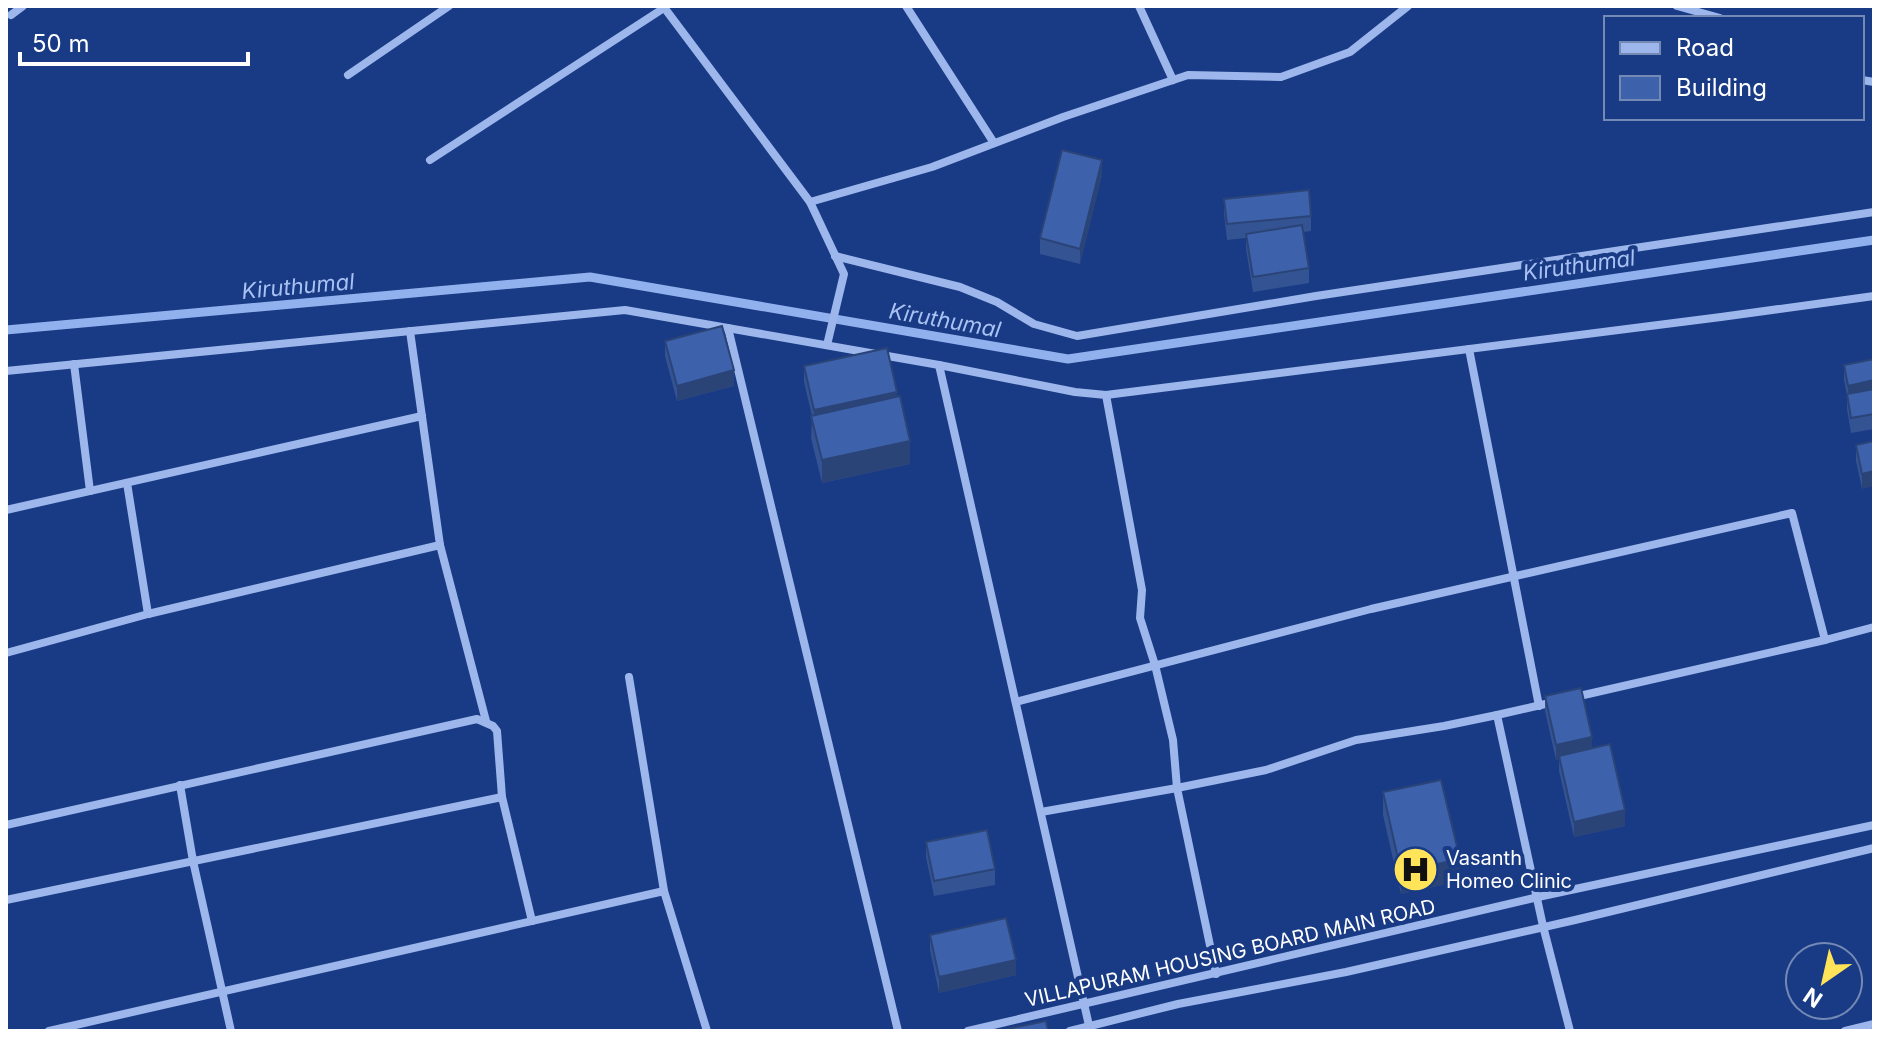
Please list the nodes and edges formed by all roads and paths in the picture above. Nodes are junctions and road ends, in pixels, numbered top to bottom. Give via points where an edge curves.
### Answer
1 (23, 6) edge
2 (449, 6) edge
3 (906, 6) edge
4 (1139, 6) edge
5 (1408, 6) edge
6 (1677, 6) edge
7 (664, 7) edge
8 (11, 15) dead end
9 (1713, 16) edge
10 (348, 75) dead end
11 (1173, 80) junction
12 (994, 143) junction
13 (430, 160) dead end
14 (810, 202) junction
15 (1874, 212) edge
16 (835, 256) junction
17 (1874, 296) edge
18 (728, 328) junction
19 (410, 331) junction
20 (827, 345) junction
21 (1469, 349) junction
22 (74, 364) junction
23 (939, 365) junction
24 (6, 371) edge
25 (1106, 395) junction
26 (422, 416) junction
27 (127, 483) junction
28 (90, 491) junction
29 (6, 510) edge
30 (440, 545) junction
31 (1515, 576) junction
32 (148, 614) junction
33 (1874, 627) edge
34 (1825, 640) junction
35 (6, 653) edge
36 (1155, 665) junction
37 (629, 677) dead end
38 (1016, 702) junction
39 (1539, 706) junction
40 (1497, 715) junction
41 (486, 721) junction
42 (180, 785) junction
43 (1177, 788) junction
44 (502, 797) junction
45 (1041, 812) junction
46 (6, 825) edge
47 (1874, 825) edge
48 (1874, 848) edge
49 (193, 861) junction
50 (664, 891) junction
51 (1538, 897) junction
52 (6, 900) edge
53 (532, 921) junction
54 (1543, 926) junction
55 (1216, 974) junction
56 (222, 992) junction
57 (1085, 1005) junction
58 (1874, 1024) edge
59 (1090, 1029) edge
60 (49, 1031) edge
61 (231, 1031) edge
62 (707, 1031) edge
63 (898, 1031) edge
64 (968, 1031) edge
65 (1070, 1031) edge
66 (1570, 1031) edge
67 (1845, 1031) edge

1 - 8 street
2 - 10 street
3 - 12 street
4 - 11 street
5 - 11 street via 1350,52 1281,77 1188,75
6 - 9 street
7 - 13 street
7 - 14 street
11 - 12 street
12 - 14 street
14 - 16 street
15 - 16 street via 1077,336 1034,324 960,287
16 - 20 street via 844,274
17 - 21 street
18 - 19 street via 625,310
18 - 20 street
18 - 63 street
19 - 22 street
19 - 26 street
20 - 23 street
21 - 25 street
21 - 31 street
22 - 24 street
22 - 28 street
23 - 25 street
23 - 38 street
25 - 36 street via 1142,590 1140,618
26 - 27 street
26 - 30 street
27 - 28 street
27 - 32 street
28 - 29 street
30 - 32 street
30 - 41 street
31 - 34 street via 1792,513
31 - 36 street
31 - 39 street
32 - 35 street
33 - 34 street
34 - 39 street
36 - 38 street
36 - 43 street via 1173,740
37 - 50 street
38 - 45 street
39 - 40 street
40 - 43 street via 1356,740 1266,770
40 - 51 street
41 - 42 street
41 - 44 street via 497,731
42 - 46 street
42 - 49 street
43 - 45 street
43 - 55 street
44 - 49 street
44 - 53 street
45 - 57 street
47 - 51 street, VILLAPURAM HOUSING BOARD MAIN ROAD
48 - 54 street, VILLAPURAM HOUSING BOARD MAIN ROAD
49 - 52 street
49 - 56 street
50 - 53 street
50 - 62 street
51 - 54 street
51 - 55 street, VILLAPURAM HOUSING BOARD MAIN ROAD
53 - 56 street
54 - 59 street, VILLAPURAM HOUSING BOARD MAIN ROAD via 1178,1004
54 - 66 street
55 - 57 street, VILLAPURAM HOUSING BOARD MAIN ROAD
56 - 60 street
56 - 61 street
57 - 59 street
57 - 64 street, VILLAPURAM HOUSING BOARD MAIN ROAD
58 - 67 street
59 - 65 street, VILLAPURAM HOUSING BOARD MAIN ROAD

